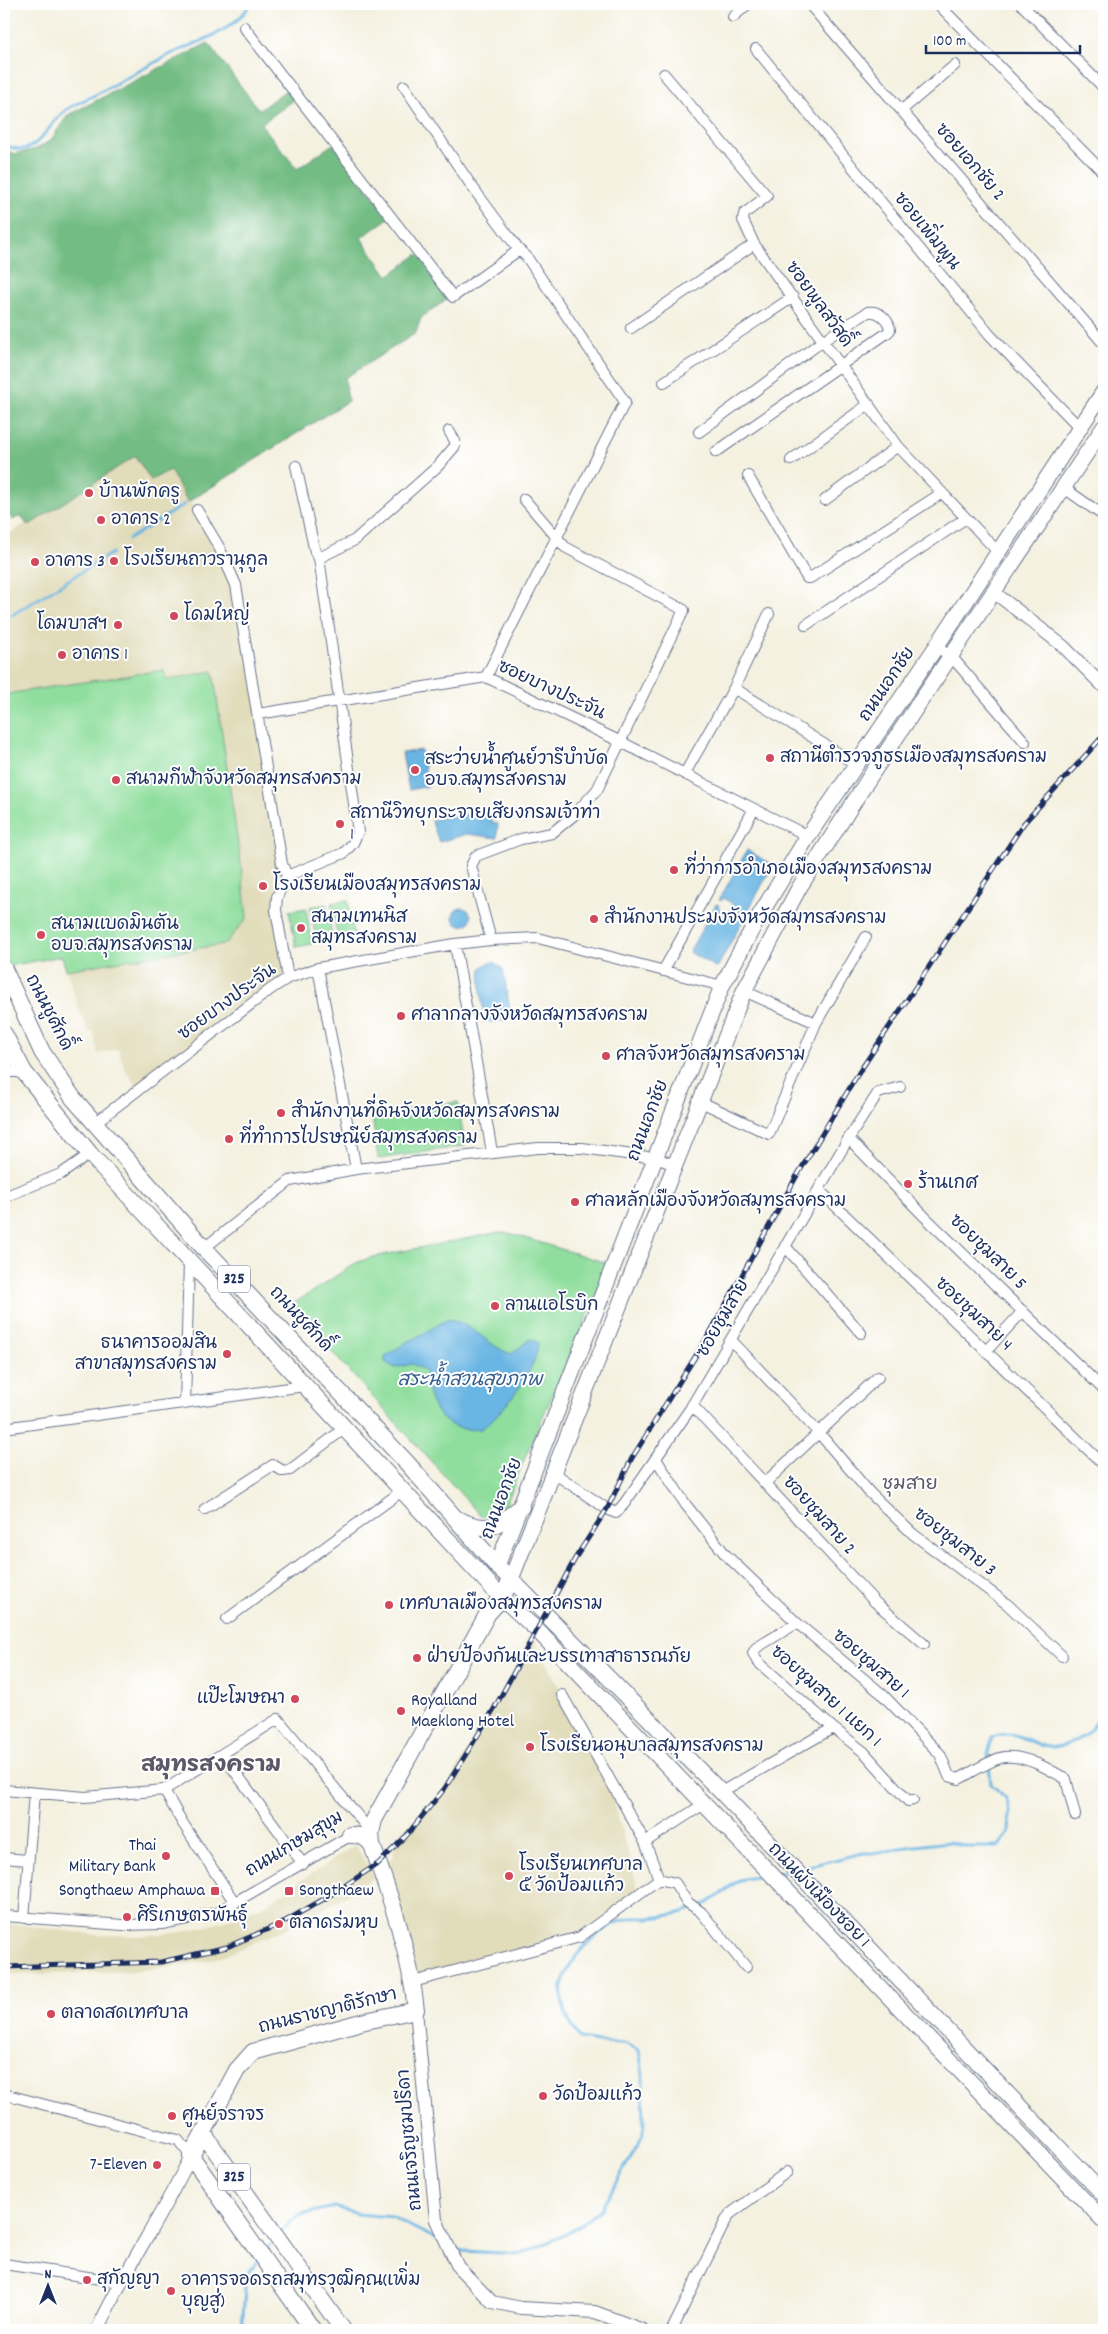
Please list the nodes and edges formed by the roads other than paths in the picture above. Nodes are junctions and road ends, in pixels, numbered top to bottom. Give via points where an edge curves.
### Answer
1 (748, 4) edge
2 (809, 4) edge
3 (938, 4) edge
4 (1021, 4) edge
5 (734, 17) dead end
6 (244, 27) dead end
7 (756, 49) dead end
8 (955, 65) dead end
9 (664, 74) dead end
10 (404, 86) dead end
11 (1104, 88) edge
12 (902, 110) junction
13 (1104, 173) edge
14 (754, 244) junction
15 (518, 250) junction
16 (793, 297) junction
17 (630, 328) dead end
18 (824, 340) junction
19 (1104, 344) edge
20 (841, 365) junction
21 (664, 382) dead end
22 (1104, 391) edge
23 (869, 404) junction
24 (1104, 427) edge
25 (1080, 428) junction
26 (449, 431) dead end
27 (699, 432) dead end
28 (898, 446) junction
29 (716, 452) dead end
30 (791, 460) dead end
31 (296, 466) dead end
32 (748, 476) dead end
33 (1064, 488) junction
34 (942, 492) junction
35 (524, 499) dead end
36 (825, 500) dead end
37 (197, 510) dead end
38 (1104, 516) edge
39 (966, 518) junction
40 (557, 538) junction
41 (999, 553) junction
42 (319, 558) junction
43 (995, 593) junction
44 (769, 614) dead end
45 (806, 625) dead end
46 (936, 647) junction
47 (951, 656) junction
48 (486, 677) junction
49 (1104, 687) edge
50 (734, 688) junction
51 (340, 702) junction
52 (258, 714) junction
53 (619, 741) junction
54 (1026, 742) dead end
55 (857, 765) junction
56 (685, 774) junction
57 (754, 809) junction
58 (808, 836) junction
59 (287, 876) junction
60 (866, 937) dead end
61 (491, 940) junction
62 (455, 944) junction
63 (318, 968) junction
64 (4, 969) edge
65 (663, 971) junction
66 (288, 978) junction
67 (722, 986) junction
68 (744, 991) junction
69 (816, 1023) junction
70 (4, 1034) edge
71 (4, 1072) edge
72 (24, 1072) junction
73 (900, 1087) dead end
74 (699, 1102) junction
75 (96, 1122) junction
76 (849, 1139) junction
77 (492, 1152) junction
78 (90, 1154) junction
79 (655, 1158) junction
80 (676, 1165) junction
81 (356, 1169) junction
82 (819, 1190) junction
83 (4, 1197) edge
84 (785, 1246) junction
85 (204, 1248) junction
86 (189, 1261) junction
87 (1023, 1311) junction
88 (861, 1333) dead end
89 (731, 1340) junction
90 (987, 1350) junction
91 (878, 1377) dead end
92 (304, 1386) junction
93 (1104, 1390) edge
94 (185, 1404) junction
95 (692, 1405) junction
96 (4, 1428) edge
97 (344, 1428) junction
98 (819, 1432) junction
99 (656, 1459) junction
100 (408, 1464) junction
101 (1104, 1465) edge
102 (554, 1473) junction
103 (391, 1478) junction
104 (766, 1482) junction
105 (402, 1491) junction
106 (521, 1507) junction
107 (205, 1510) dead end
108 (455, 1518) junction
109 (497, 1566) junction
110 (511, 1579) junction
111 (490, 1586) junction
112 (502, 1598) junction
113 (488, 1613) junction
114 (227, 1619) dead end
115 (797, 1623) junction
116 (568, 1635) junction
117 (924, 1644) dead end
118 (554, 1649) junction
119 (1062, 1656) dead end
120 (562, 1695) dead end
121 (833, 1728) junction
122 (222, 1754) junction
123 (4, 1790) edge
124 (164, 1790) junction
125 (721, 1792) junction
126 (34, 1794) junction
127 (913, 1800) dead end
128 (704, 1804) junction
129 (1075, 1815) dead end
130 (370, 1823) junction
131 (350, 1835) junction
132 (645, 1842) junction
133 (372, 1845) junction
134 (4, 1858) edge
135 (28, 1860) junction
136 (303, 1864) junction
137 (659, 1880) junction
138 (235, 1903) junction
139 (4, 1916) edge
140 (24, 1918) junction
141 (746, 1967) dead end
142 (413, 1982) junction
143 (416, 2010) junction
144 (4, 2094) edge
145 (203, 2133) junction
146 (191, 2156) junction
147 (786, 2172) dead end
148 (1104, 2195) edge
149 (1104, 2221) edge
150 (4, 2264) edge
151 (120, 2282) junction
152 (623, 2326) edge
153 (97, 2330) edge
154 (313, 2330) edge
155 (343, 2330) edge
156 (643, 2330) edge
157 (672, 2330) edge

1 - 5 street
2 - 12 street, ซอยเอกชัย 2
3 - 13 street
4 - 11 street
6 - 15 street via 454,297
7 - 25 street, ซอยเพิ่มพูน via 990,335
8 - 12 street
9 - 14 street, ซอยพูลสวัสดิ์ via 767,196 744,214 743,220
10 - 15 street
12 - 19 street, ซอยเอกชัย 2
14 - 16 street, ซอยพูลสวัสดิ์
14 - 17 street
15 - 40 street via 526,256 624,402
16 - 18 street, ซอยพูลสวัสดิ์
16 - 21 street
18 - 20 street, ซอยพูลสวัสดิ์
18 - 20 street via 874,310 889,324 890,330
18 - 27 street
20 - 23 street, ซอยพูลสวัสดิ์
20 - 29 street
22 - 25 main road, ถนนเอกชัย
23 - 28 street, ซอยพูลสวัสดิ์
23 - 30 street
24 - 33 main road, ถนนเอกชัย
25 - 41 main road, ถนนเอกชัย
26 - 42 street via 455,446 438,466 355,540
28 - 34 street, ซอยพูลสวัสดิ์
28 - 36 street
31 - 42 street
32 - 34 street via 807,578
33 - 38 street
33 - 43 main road, ถนนเอกชัย
34 - 39 street, ซอยพูลสวัสดิ์
35 - 40 street
37 - 52 street via 236,585
39 - 41 street, ซอยพูลสวัสดิ์
39 - 45 street
40 - 48 street
40 - 53 street via 565,547 684,610
41 - 46 main road, ถนนเอกชัย
42 - 51 street
43 - 47 main road, ถนนเอกชัย
43 - 49 street via 1063,646
44 - 50 street
46 - 47 street
46 - 55 main road, ถนนเอกชัย
47 - 54 street
47 - 68 main road, ถนนเอกชัย via 799,888
48 - 51 street, ซอยบางประจัน
48 - 53 street, ซอยบางประจัน
50 - 55 street
50 - 56 street
51 - 52 street, ซอยบางประจัน
51 - 59 street via 358,832 344,853
52 - 59 street via 282,864
53 - 56 street, ซอยบางประจัน
53 - 61 street via 597,790 552,833 521,839 476,856 471,866
55 - 58 main road, ถนนเอกชัย
56 - 57 street, ซอยบางประจัน
57 - 58 street, ซอยบางประจัน
57 - 65 street
58 - 67 main road, ถนนเอกชัย via 758,918
59 - 66 street via 277,897 276,910
60 - 69 street
61 - 62 street, ซอยบางประจัน
61 - 65 street, ซอยบางประจัน via 538,938
62 - 63 street, ซอยบางประจัน
62 - 77 street
63 - 66 street, ซอยบางประจัน
63 - 81 street
64 - 75 main road, ถนนชูศักดิ์ / 325 via 42,1052 73,1098
65 - 67 street, ซอยบางประจัน
66 - 75 street, ซอยบางประจัน
67 - 79 main road, ถนนเอกชัย
68 - 69 street
68 - 74 main road, ถนนเอกชัย
69 - 74 street via 769,1134
70 - 72 main road, 325
71 - 72 street
72 - 78 main road, 325
73 - 76 street, ซอยชุมสาย via 878,1093
74 - 80 main road, ถนนเอกชัย
75 - 85 main road, ถนนชูศักดิ์ / 325
76 - 82 street, ซอยชุมสาย
76 - 87 street, ซอยชุมสาย 5
77 - 79 street via 582,1148
77 - 81 street
78 - 83 street via 61,1174
78 - 86 main road, 325
79 - 80 street
79 - 106 main road, ถนนเอกชัย
80 - 102 main road, ถนนเอกชัย
81 - 85 street via 290,1182
82 - 84 street, ซอยชุมสาย
82 - 90 street, ซอยชุมสาย 4 via 979,1346
84 - 88 street
84 - 89 street, ซอยชุมสาย
85 - 100 main road, ถนนชูศักดิ์ / 325
86 - 92 main road, 325
86 - 94 street
87 - 90 street
87 - 93 street, ซอยชุมสาย 5
89 - 95 street, ซอยชุมสาย
89 - 98 street, ซอยชุมสาย 3
90 - 101 street, ซอยชุมสาย 4
91 - 98 street
92 - 94 street
92 - 97 main road, 325
94 - 96 street
95 - 99 street, ซอยชุมสาย
95 - 104 street, ซอยชุมสาย 2
97 - 103 main road, 325
97 - 107 street via 290,1470 284,1471 273,1465
98 - 104 street
98 - 119 street, ซอยชุมสาย 3 via 869,1492 913,1534 1007,1604
99 - 102 street, ซอยชุมสาย via 616,1513
99 - 115 street, ซอยชุมสาย 1 via 686,1505 725,1554
100 - 103 main road
100 - 108 main road, ถนนชูศักดิ์ / 325
102 - 110 main road, ถนนเอกชัย
103 - 105 main road, 325
104 - 117 street, ซอยชุมสาย 2 via 875,1602
105 - 111 main road, 325
105 - 114 street
106 - 108 main road via 490,1528 475,1527
106 - 109 main road, ถนนเอกชัย
108 - 109 main road, ถนนชูศักดิ์ / 325
109 - 110 main road, ถนนชูศักดิ์
109 - 111 main road
110 - 112 main road
110 - 116 main road, ถนนผังเมืองซอย 1
111 - 112 main road
111 - 113 main road
112 - 113 main road
112 - 118 main road, ถนนผังเมืองซอย 1
113 - 130 main road
115 - 121 street, ซอยชุมสาย 1 แยก 1 via 753,1653
115 - 129 street, ซอยชุมสาย 1 via 882,1694 940,1754 949,1776 959,1779 1003,1757 1017,1757 1066,1779
116 - 118 main road
116 - 125 main road, ถนนผังเมืองซอย 1
118 - 128 main road, ถนนผังเมืองซอย 1
120 - 132 street
121 - 125 street
121 - 127 street, ซอยชุมสาย 1 แยก 1 via 864,1752 901,1795 908,1801
122 - 124 street
122 - 130 street via 278,1719
122 - 136 street
123 - 126 street
124 - 126 street via 85,1797
124 - 138 street
125 - 148 main road, ถนนผังเมืองซอย 1
126 - 135 street
128 - 132 street
128 - 149 main road, ถนนผังเมืองซอย 1
130 - 131 street, ถนนเกษมสุขุม
130 - 133 main road, ถนนราชญาติรักษา
131 - 133 main road via 367,1838
131 - 136 street, ถนนเกษมสุขุม
132 - 137 street
133 - 142 main road, ถนนราชญาติรักษา via 398,1923
134 - 135 street
135 - 140 street
136 - 138 street, ถนนเกษมสุขุม
137 - 141 street via 675,1883 687,1902 700,1912
137 - 142 street via 580,1937
138 - 140 street, ถนนเกษมสุขุม via 216,1913 162,1924 123,1925
139 - 140 street, ถนนเกษมสุขุม
142 - 143 main road, ถนนราชญาติรักษา
143 - 145 main road, ถนนราชญาติรักษา via 252,2052 237,2070
143 - 152 street, ถนนเจริญชมปรีดา via 436,2220 458,2268 492,2302 521,2308 595,2312
144 - 146 street via 178,2140
145 - 146 main road, ถนนราชญาติรักษา
145 - 155 main road, 325
146 - 151 street, ถนนราชญาติรักษา
146 - 154 main road, 325
147 - 157 street via 724,2222
150 - 151 street
151 - 153 street, ถนนราชญาติรักษา
152 - 156 street, ถนนเจริญชมปรีดา

